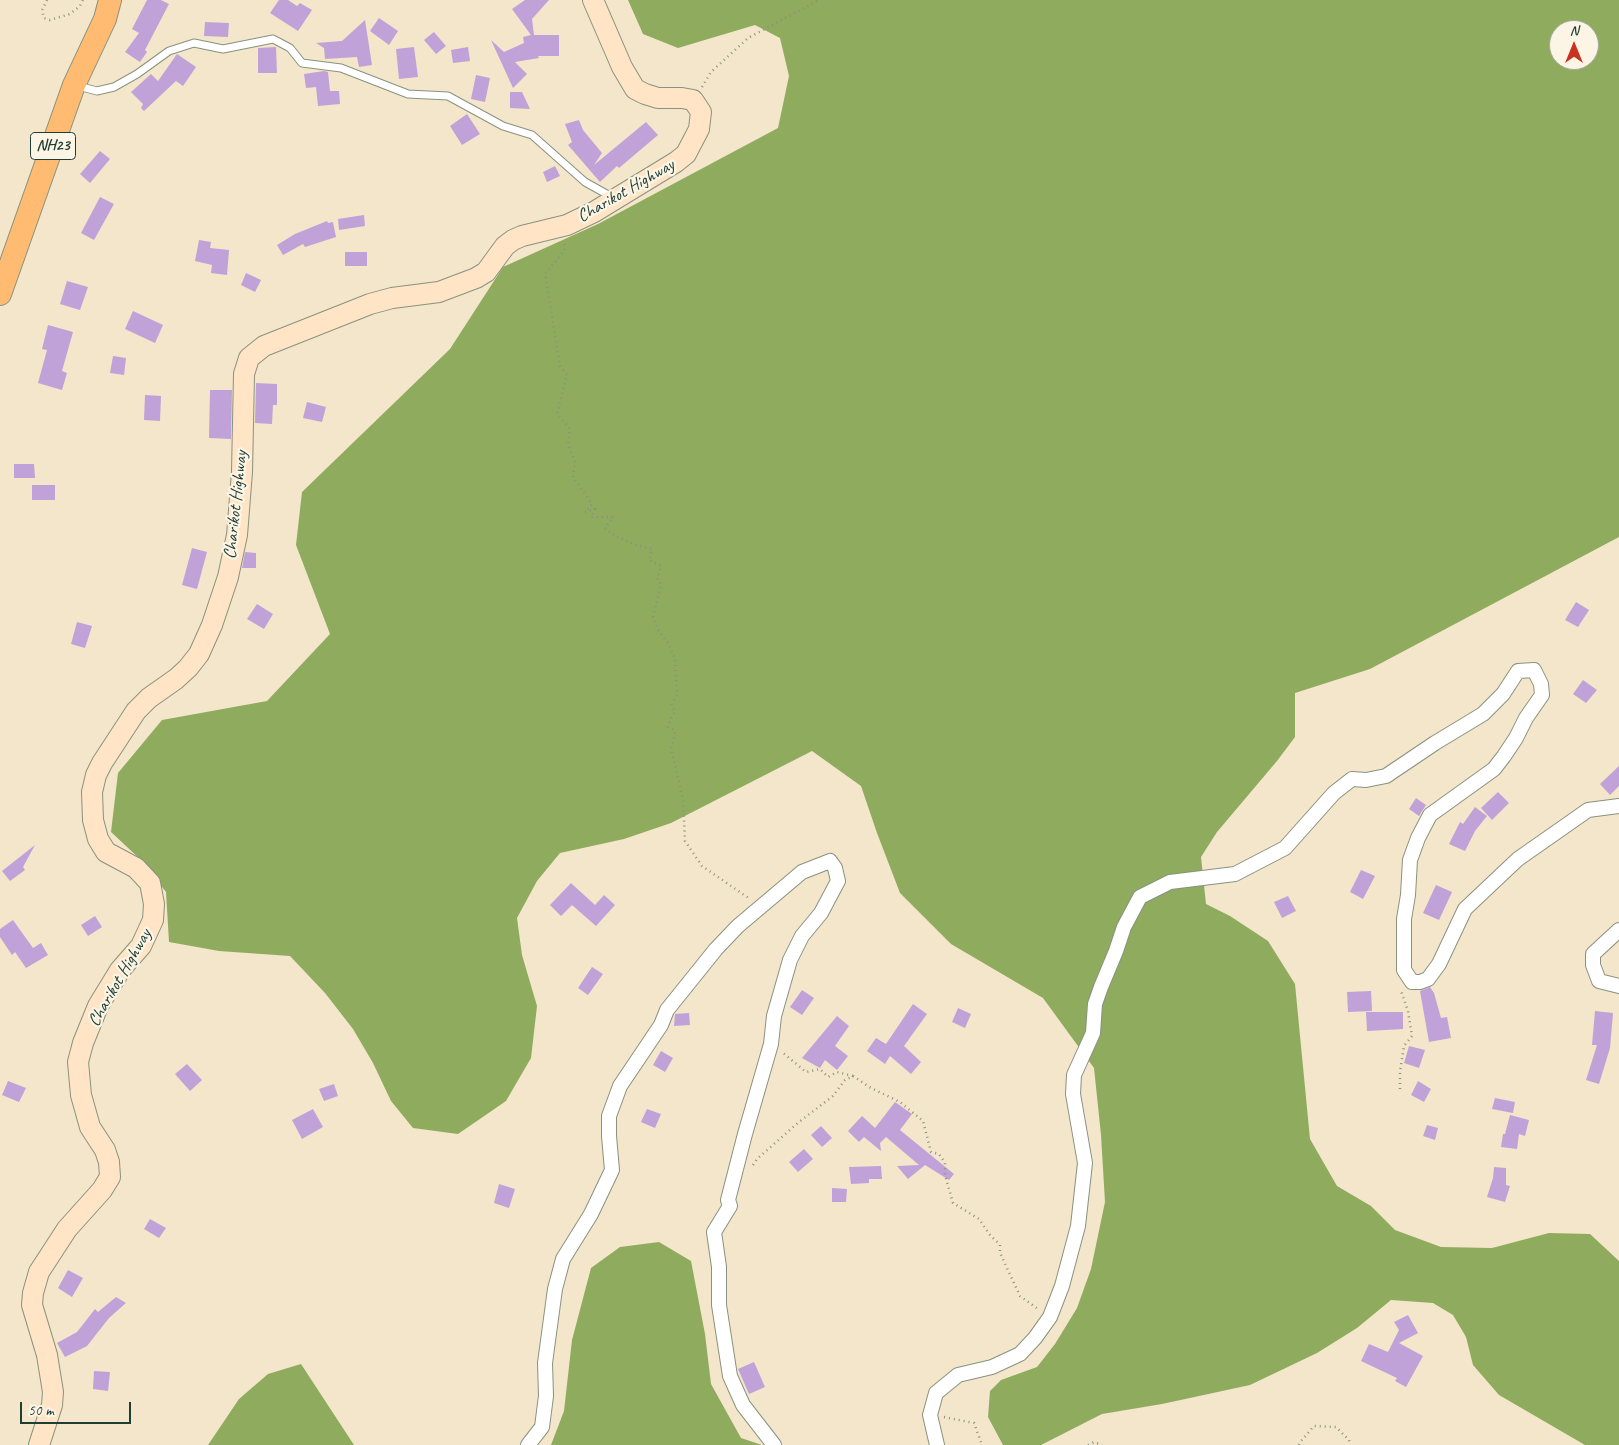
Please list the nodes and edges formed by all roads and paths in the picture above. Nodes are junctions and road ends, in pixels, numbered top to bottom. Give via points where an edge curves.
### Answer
1 (47, 0) edge
2 (83, 0) edge
3 (110, 0) edge
4 (593, 0) edge
5 (819, 0) edge
6 (815, 1) edge
7 (74, 85) junction
8 (694, 100) junction
9 (616, 200) junction
10 (567, 225) junction
11 (0, 294) edge
12 (1619, 806) edge
13 (761, 906) junction
14 (1619, 930) edge
15 (1412, 982) junction
16 (1619, 986) edge
17 (771, 1044) junction
18 (853, 1076) junction
19 (1400, 1089) dead end
20 (752, 1166) dead end
21 (1050, 1317) junction
22 (930, 1415) junction
23 (39, 1445) edge
24 (528, 1445) edge
25 (774, 1445) edge
26 (937, 1445) edge
27 (982, 1445) edge
28 (1088, 1445) edge
29 (1102, 1445) edge
30 (1300, 1445) edge
31 (1350, 1445) edge

1 - 2 path via 42,10 44,18 50,20 70,14
3 - 7 main road, NH23 via 105,19
4 - 8 main road via 635,89 658,98
5 - 6 path
6 - 8 path via 748,38 711,72
7 - 9 lane via 97,91 114,87 170,50 194,43 223,49 273,39 290,48 302,63 342,68 408,94 448,96 503,126 532,135 585,182
7 - 11 main road, NH23
8 - 9 main road, Charikot Highway via 701,112 699,129 686,154
9 - 10 main road, Charikot Highway
10 - 13 path via 564,251 545,274 560,366 566,375 557,414 570,429 568,444 576,462 573,477 592,504 585,512 595,509 591,517 614,517 604,528 633,544 652,549 649,560 661,566 657,580 661,584 653,617 675,659 677,695 672,704 675,712 668,727 675,731 671,748 683,799 685,841 702,866
10 - 23 main road, Charikot Highway via 513,240 486,272 476,278 439,292 370,304 264,346 250,358 244,374 237,535 228,577 212,625 199,654 188,668 136,711 102,763 92,792 93,820 98,839 106,852 136,868 150,883 153,920 141,946 120,970 98,1006 78,1062 81,1095 90,1127 105,1150 110,1177 67,1229 39,1272 33,1293 32,1305 47,1355 53,1392
12 - 15 street via 1588,810 1518,859 1465,909 1439,964 1428,979
13 - 17 street via 802,872 830,861 835,868 838,881 790,960 774,1016
13 - 24 street via 716,949 667,1010 661,1025 620,1086 609,1116 612,1170 591,1214 563,1259 555,1289 545,1363 546,1396 542,1427
14 - 16 street via 1593,954 1599,980
15 - 19 path via 1400,989 1412,1036 1404,1046
15 - 21 street via 1404,970 1404,919 1410,860 1418,838 1430,815 1494,769 1504,756 1542,695 1534,670 1518,671 1483,714 1386,776 1352,779 1334,793 1285,848 1235,874 1170,882 1140,897 1124,927 1101,987 1093,1033 1074,1076 1073,1094 1086,1163 1078,1226
17 - 18 path via 774,1043 806,1072 820,1069 828,1077 837,1072
17 - 25 street via 728,1200 730,1206 714,1232 719,1267 719,1305 730,1376 744,1405
18 - 20 path
18 - 21 path via 900,1102 923,1121 931,1152 939,1154 945,1163 953,1203 979,1218 1000,1245 1000,1253 1020,1296
21 - 22 street via 1020,1354 992,1367 958,1375 936,1393
22 - 26 street
22 - 27 path via 974,1423
28 - 29 path via 1094,1442
30 - 31 path via 1314,1426 1336,1427

